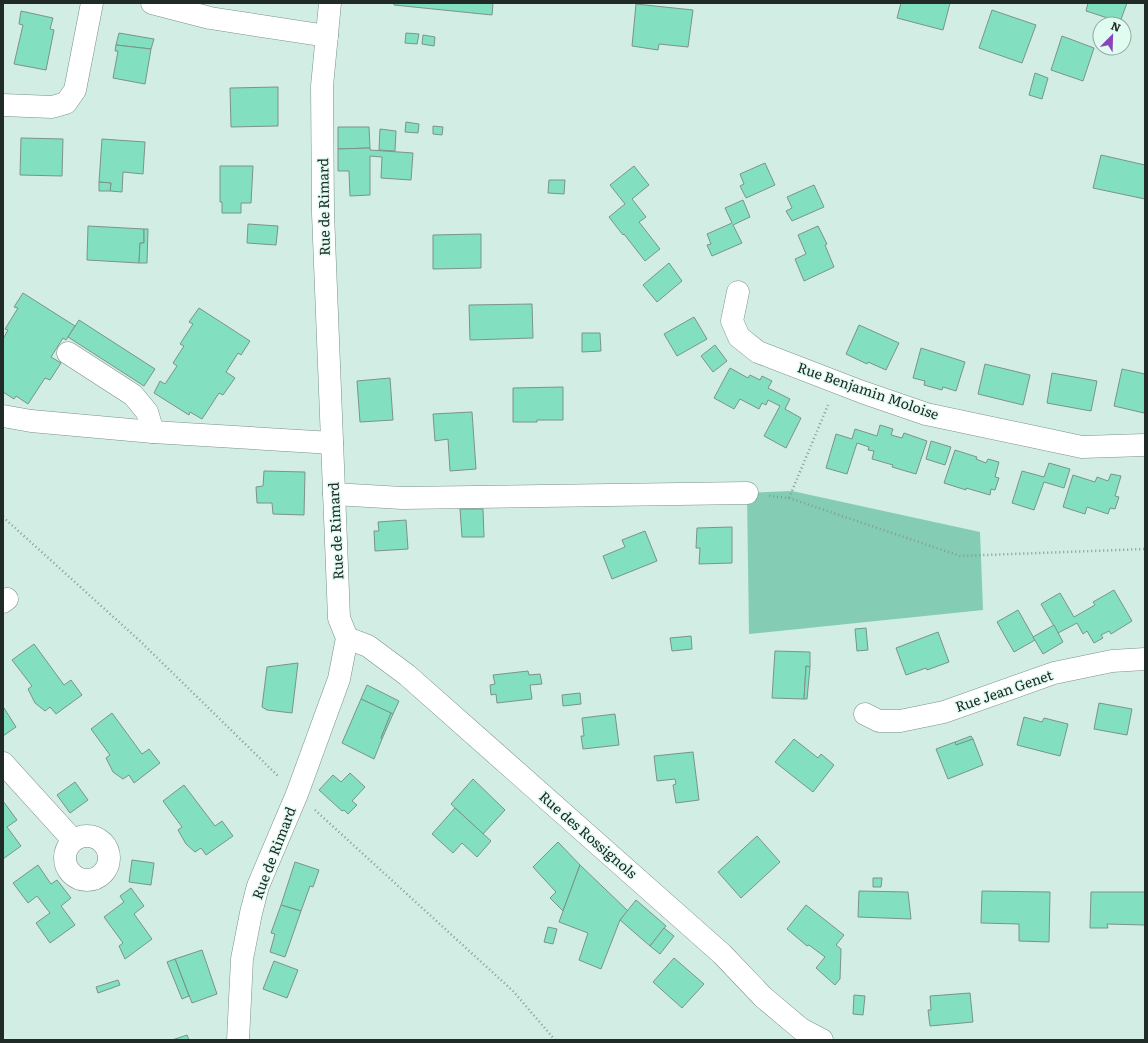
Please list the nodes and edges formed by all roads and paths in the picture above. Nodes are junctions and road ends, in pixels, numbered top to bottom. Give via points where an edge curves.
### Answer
1 (92, 3) edge
2 (152, 3) edge
3 (330, 3) edge
4 (327, 36) junction
5 (3, 105) edge
6 (738, 292) dead end
7 (68, 353) dead end
8 (838, 382) junction
9 (3, 416) edge
10 (153, 432) junction
11 (332, 443) junction
12 (1145, 445) edge
13 (746, 493) joint
14 (334, 494) junction
15 (789, 498) junction
16 (1145, 549) edge
17 (347, 638) junction
18 (1145, 659) edge
19 (865, 714) dead end
20 (3, 763) edge
21 (74, 840) dead end
22 (238, 1040) edge
23 (822, 1040) edge

1 - 5 street via 75,90 66,103 52,107
2 - 4 street via 210,18
3 - 4 street, Rue de Rimard
4 - 11 street, Rue de Rimard via 322,86 323,205
6 - 8 street, Rue Benjamin Moloise via 732,322 739,337 758,352
7 - 10 street via 133,395 147,412
8 - 12 street, Rue Benjamin Moloise via 926,414 1082,447
8 - 15 path
9 - 10 street via 31,421
10 - 11 street
11 - 14 street, Rue de Rimard
13 - 14 street via 402,498
13 - 15 path
14 - 17 street, Rue de Rimard via 339,618
15 - 16 path via 960,556
17 - 22 street, Rue de Rimard via 339,679 297,794 258,886 242,959
17 - 23 street, Rue des Rossignols via 368,646 407,675 722,954 763,997 801,1029
18 - 19 street, Rue Jean Genet via 1112,661 1054,673 944,712 900,721 879,721
20 - 21 street

